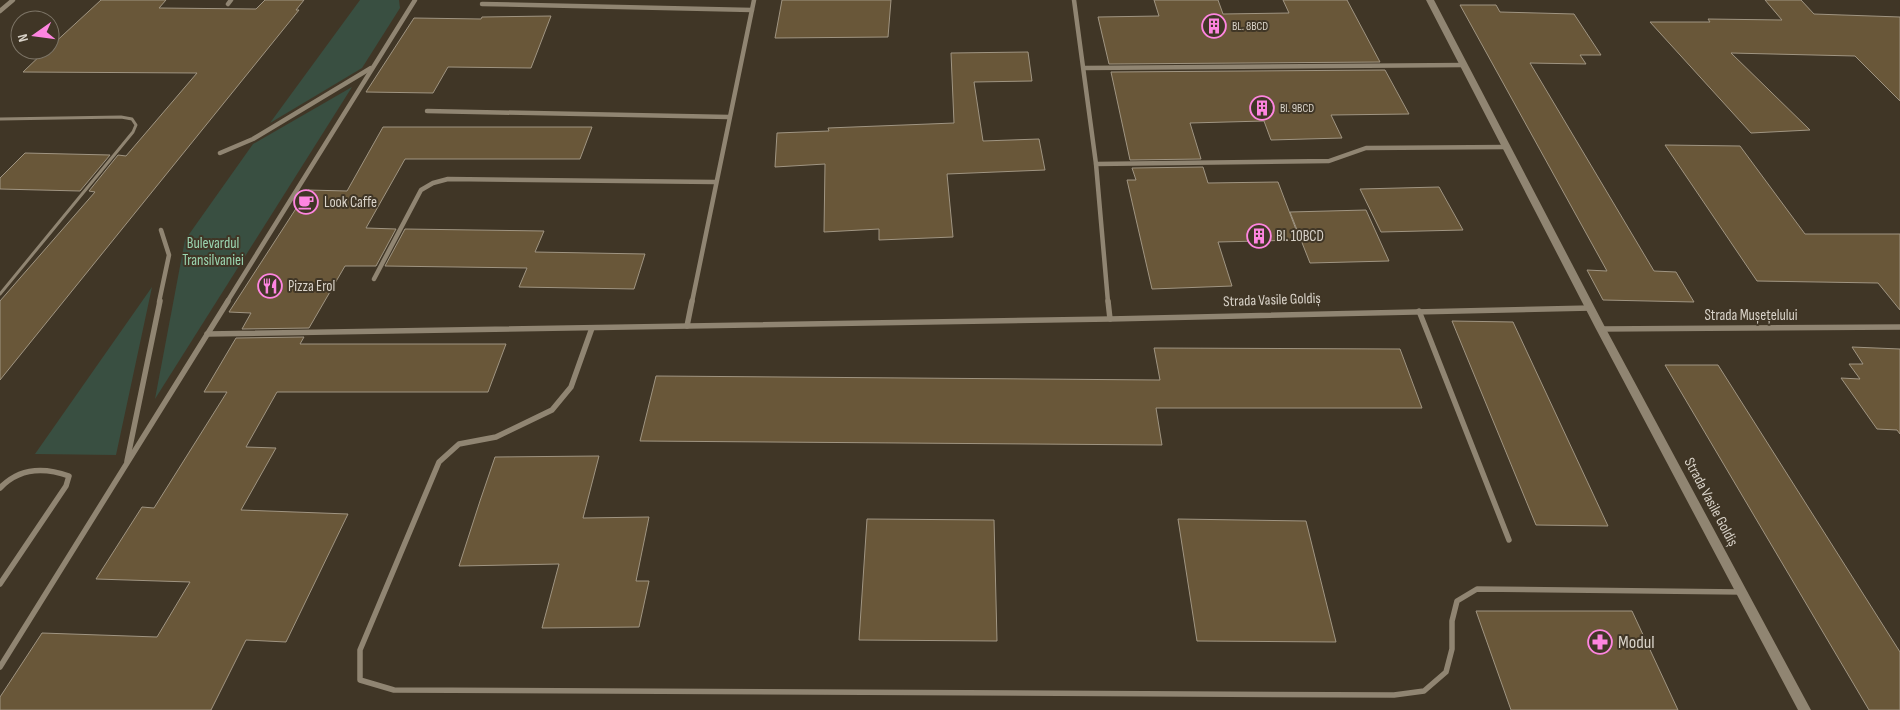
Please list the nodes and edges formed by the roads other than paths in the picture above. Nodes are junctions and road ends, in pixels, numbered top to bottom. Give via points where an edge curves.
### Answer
1 (13, 0) edge
2 (231, 0) edge
3 (407, 0) edge
4 (415, 0) edge
5 (754, 0) edge
6 (1074, 0) edge
7 (1430, 0) edge
8 (228, 4) dead end
9 (482, 4) dead end
10 (409, 9) junction
11 (752, 10) junction
12 (0, 11) edge
13 (1464, 65) junction
14 (373, 67) junction
15 (1084, 68) junction
16 (427, 111) dead end
17 (729, 117) junction
18 (0, 119) edge
19 (1506, 146) junction
20 (220, 153) dead end
21 (1096, 164) junction
22 (715, 182) junction
23 (161, 230) dead end
24 (374, 278) dead end
25 (0, 294) edge
26 (1591, 308) junction
27 (1419, 311) junction
28 (1110, 320) junction
29 (687, 326) junction
30 (1900, 327) edge
31 (592, 328) junction
32 (1601, 328) junction
33 (207, 334) junction
34 (126, 465) junction
35 (0, 488) edge
36 (1509, 540) dead end
37 (0, 584) edge
38 (1741, 592) junction
39 (0, 667) edge
40 (1805, 710) edge

1 - 12 street
2 - 8 street
3 - 10 street
4 - 10 street
5 - 11 street
6 - 15 street
7 - 13 street, Strada Vasile Goldiș
9 - 11 street
10 - 14 street
11 - 17 street
13 - 15 street
13 - 19 street, Strada Vasile Goldiș
14 - 20 street via 254,139
14 - 33 street
15 - 21 street
16 - 17 street
17 - 22 street
18 - 25 lane via 121,117 132,119 136,125
19 - 21 street via 1366,148 1329,161
19 - 26 street, Strada Vasile Goldiș
21 - 28 street
22 - 24 street via 448,179 433,183 422,190
22 - 29 street
23 - 34 street via 169,255
26 - 27 street, Strada Vasile Goldiș
26 - 32 street, Strada Vasile Goldiș
27 - 28 street, Strada Vasile Goldiș
27 - 36 street
28 - 29 street, Strada Vasile Goldiș
29 - 31 street, Strada Vasile Goldiș
30 - 32 street, Strada Mușețelului
31 - 33 street, Strada Vasile Goldiș
31 - 38 street via 571,387 552,410 496,437 459,444 439,462 360,650 360,680 394,690 1394,695 1424,691 1446,672 1457,600 1477,590
32 - 38 street, Strada Vasile Goldiș
33 - 34 street
34 - 39 street
35 - 37 street via 13,475 26,471 58,471 69,476 66,486
38 - 40 street, Strada Vasile Goldiș

